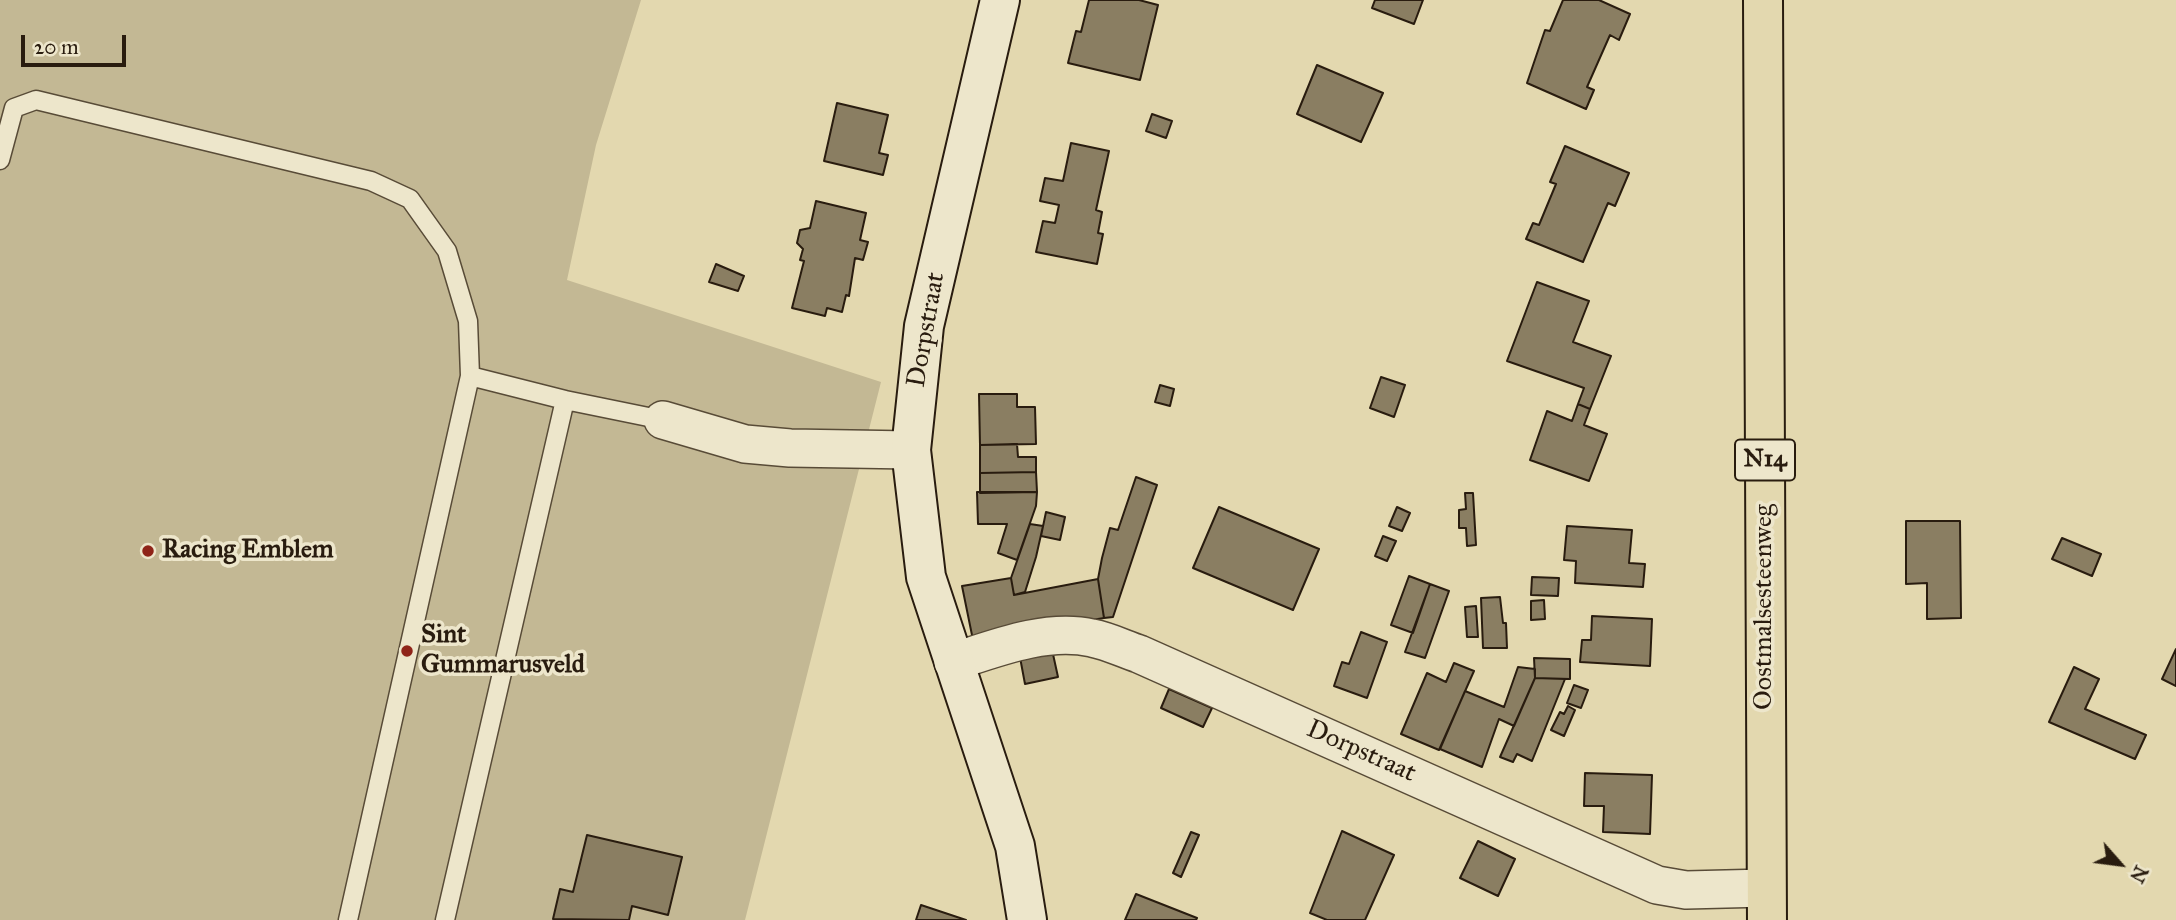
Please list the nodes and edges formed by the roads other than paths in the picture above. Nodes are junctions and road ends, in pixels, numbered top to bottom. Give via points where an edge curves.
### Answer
1 (1000, 0) edge
2 (1763, 0) edge
3 (0, 160) edge
4 (470, 376) junction
5 (565, 400) junction
6 (663, 420) joint
7 (911, 450) junction
8 (953, 662) junction
9 (1766, 904) edge
10 (348, 920) edge
11 (444, 920) edge
12 (1027, 920) edge

1 - 7 street, Dorpstraat via 924,326
2 - 9 main road, Oostmalsesteenweg / N14
3 - 4 lane via 14,108 36,100 371,181 410,200 447,251 468,321
4 - 5 lane
4 - 10 lane
5 - 6 lane
5 - 11 lane
6 - 7 street via 746,444
7 - 8 street, Dorpstraat via 926,577
8 - 9 street, Dorpstraat via 1013,643 1062,636 1091,638 1139,654 1657,885
8 - 12 street, Dorpstraat via 1015,846

